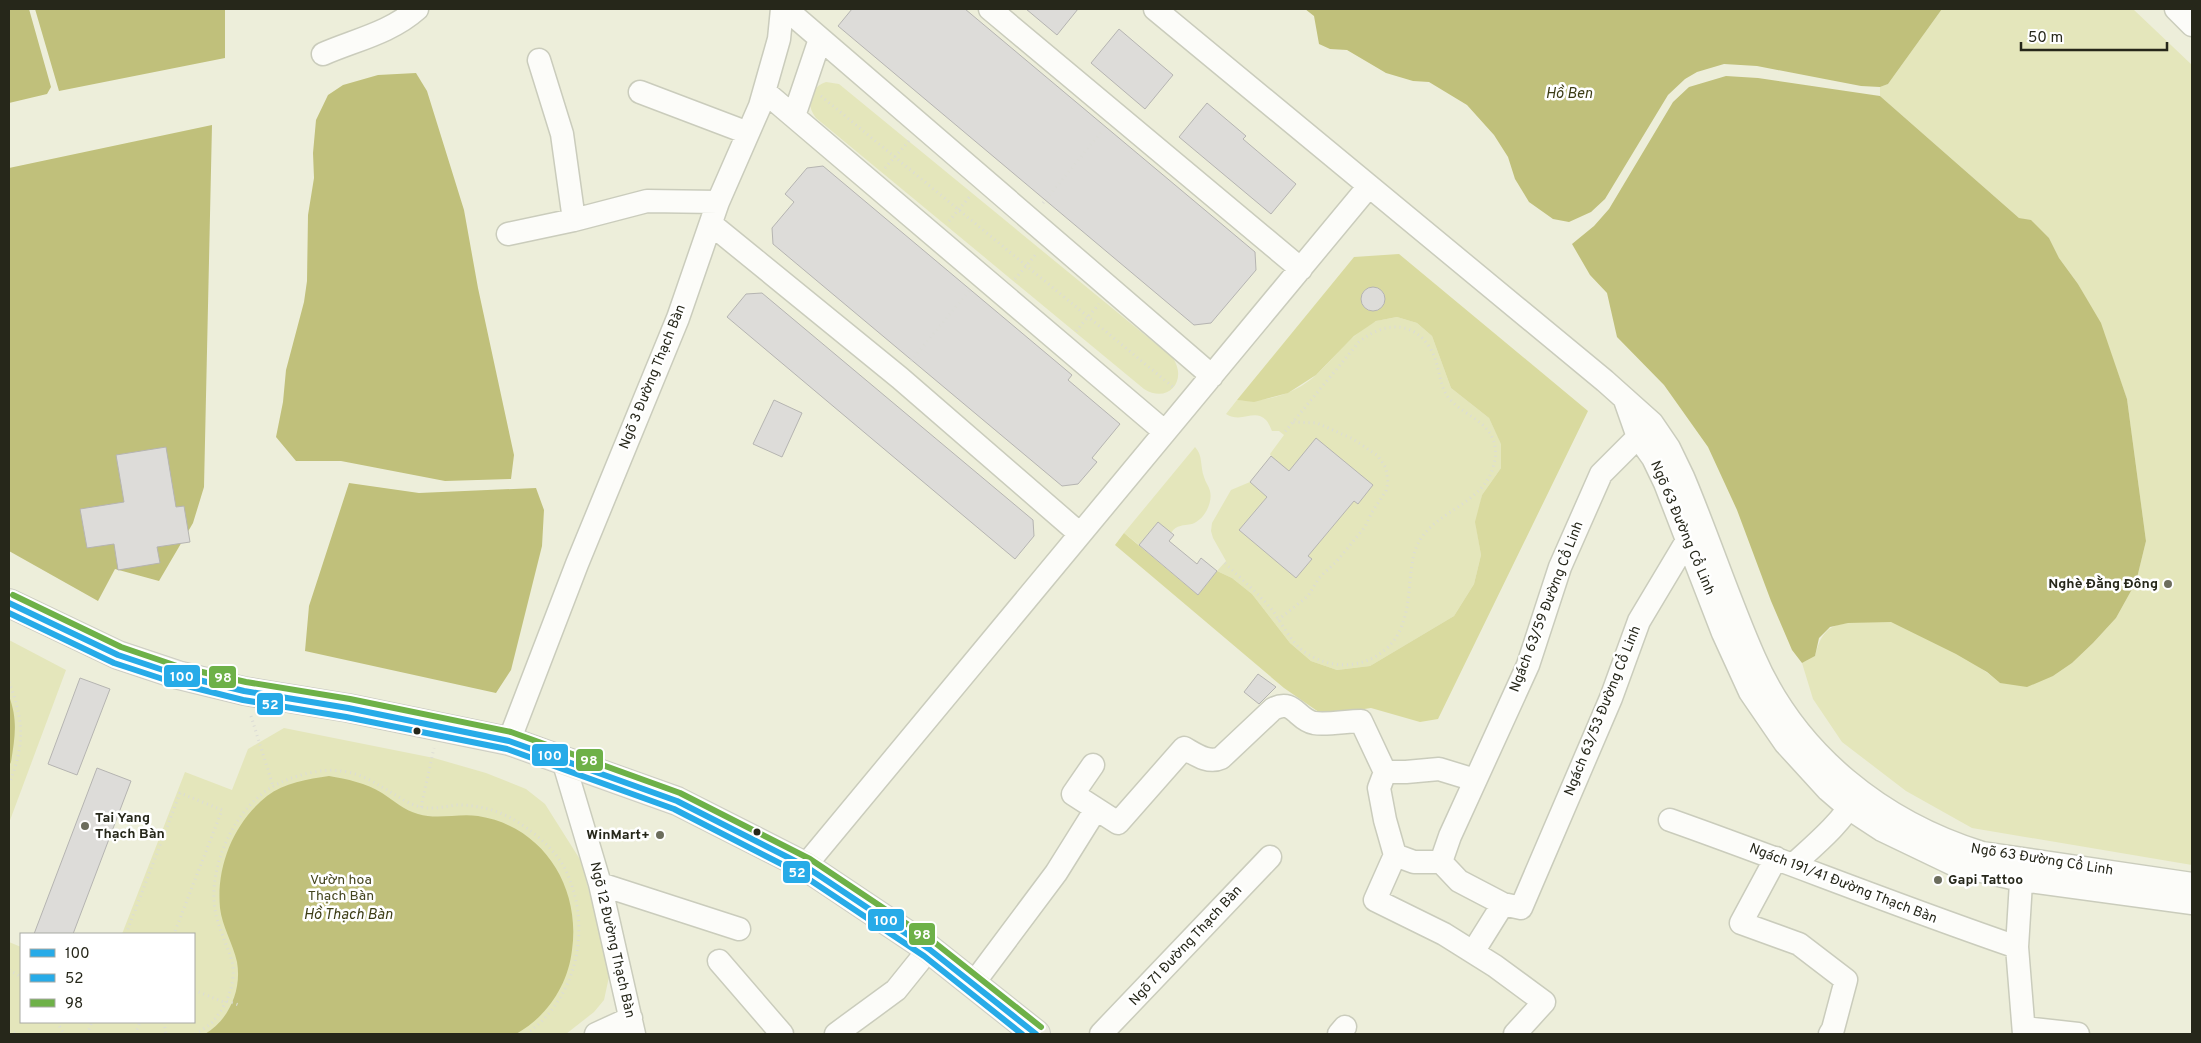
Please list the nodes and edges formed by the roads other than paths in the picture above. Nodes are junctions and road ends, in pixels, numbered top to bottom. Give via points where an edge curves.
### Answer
1 (417, 9) edge
2 (782, 9) edge
3 (786, 9) edge
4 (990, 9) edge
5 (1155, 9) edge
6 (2176, 9) edge
7 (2192, 25) edge
8 (820, 38) junction
9 (323, 54) dead end
10 (540, 60) dead end
11 (640, 92) dead end
12 (765, 92) junction
13 (794, 116) junction
14 (748, 133) junction
15 (1370, 186) junction
16 (718, 202) junction
17 (574, 220) junction
18 (711, 224) junction
19 (508, 234) dead end
20 (1301, 269) junction
21 (1212, 376) junction
22 (1645, 430) junction
23 (1165, 432) junction
24 (1080, 534) junction
25 (1696, 534) junction
26 (9, 603) edge
27 (509, 741) junction
28 (563, 760) junction
29 (1092, 765) dead end
30 (1385, 772) junction
31 (1476, 780) junction
32 (1855, 800) junction
33 (1096, 809) junction
34 (1670, 820) dead end
35 (1395, 855) junction
36 (1270, 856) dead end
37 (1785, 861) junction
38 (1440, 862) junction
39 (805, 866) junction
40 (2022, 869) junction
41 (600, 884) junction
42 (2192, 884) edge
43 (2192, 903) edge
44 (1512, 906) junction
45 (739, 929) dead end
46 (2017, 948) junction
47 (929, 949) junction
48 (1473, 952) junction
49 (719, 961) dead end
50 (972, 984) junction
51 (632, 1026) edge
52 (2024, 1031) edge
53 (596, 1034) edge
54 (782, 1034) edge
55 (836, 1034) edge
56 (1036, 1034) edge
57 (1101, 1034) edge
58 (1515, 1034) edge
59 (1830, 1034) edge
60 (2078, 1034) edge

1 - 9 street via 382,32
2 - 12 street, Ngõ 3 Đường Thạch Bàn via 779,39
3 - 8 street
4 - 20 street
5 - 15 street, Ngõ 63 Đường Cổ Linh
6 - 7 street
8 - 13 street
8 - 21 street
10 - 17 street via 562,134
11 - 14 street
12 - 13 street
12 - 14 street, Ngõ 3 Đường Thạch Bàn
13 - 23 street
14 - 16 street, Ngõ 3 Đường Thạch Bàn
15 - 20 street
15 - 22 street, Ngõ 63 Đường Cổ Linh via 1624,397
16 - 17 street via 647,201
16 - 18 street, Ngõ 3 Đường Thạch Bàn
17 - 19 street
18 - 24 street via 900,378
18 - 27 street, Ngõ 3 Đường Thạch Bàn via 678,318 577,564
20 - 21 street
21 - 23 street
22 - 25 street, Ngõ 63 Đường Cổ Linh via 1669,448
22 - 31 street, Ngách 63/59 Đường Cổ Linh via 1601,474 1560,567 1528,665
23 - 24 street
24 - 39 street
25 - 32 street, Ngõ 63 Đường Cổ Linh via 1732,629 1754,658 1759,688 1833,769
25 - 44 street, Ngách 63/53 Đường Cổ Linh via 1639,621 1611,698
26 - 27 main road via 118,655 178,676
27 - 28 main road
28 - 39 main road via 677,801
28 - 41 street, Ngõ 12 Đường Thạch Bàn
29 - 33 street via 1073,794
30 - 31 street via 1439,769
30 - 33 street via 1361,721 1313,723 1288,706 1281,705 1215,761 1184,748 1118,823
30 - 35 street via 1379,788
31 - 38 street, Ngách 63/59 Đường Cổ Linh
32 - 37 street via 1826,835
32 - 40 street, Ngõ 63 Đường Cổ Linh via 1882,830 1955,865
33 - 50 street via 1056,873
34 - 37 street, Ngách 191/41 Đường Thạch Bàn
35 - 38 street via 1414,862
35 - 48 street via 1375,900
36 - 57 street, Ngõ 71 Đường Thạch Bàn
37 - 46 street, Ngách 191/41 Đường Thạch Bàn
37 - 59 street via 1741,923 1799,944 1846,980
38 - 44 street via 1460,881
39 - 47 main road
40 - 42 street, Ngõ 63 Đường Cổ Linh
40 - 43 street, Ngõ 63 Đường Cổ Linh
40 - 46 street
41 - 45 street
41 - 51 street, Ngõ 12 Đường Thạch Bàn
44 - 48 street, Ngách 63/53 Đường Cổ Linh
46 - 52 street
47 - 50 main road
47 - 55 street via 896,990
48 - 58 street via 1544,1002
49 - 54 street
50 - 56 main road
51 - 53 street
52 - 60 street

